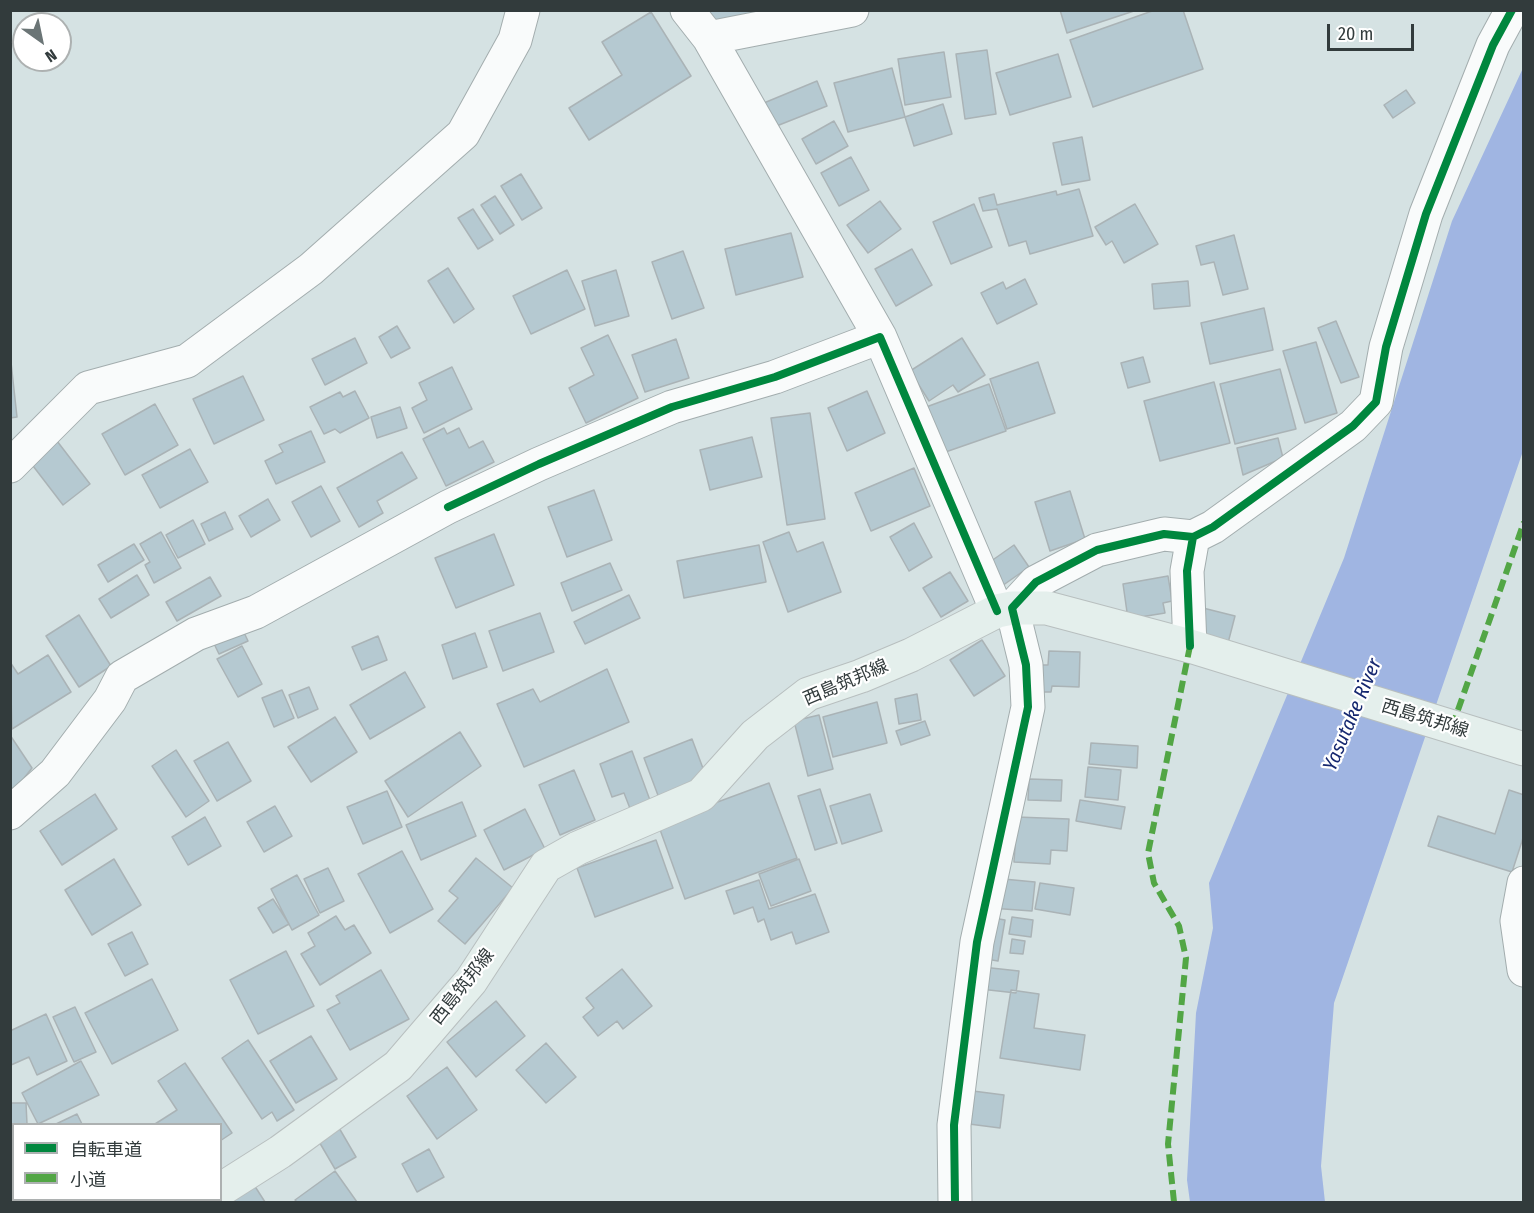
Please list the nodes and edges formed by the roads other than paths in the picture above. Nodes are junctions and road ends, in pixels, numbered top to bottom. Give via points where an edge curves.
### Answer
1 (524, 10) edge
2 (687, 10) edge
3 (852, 10) edge
4 (1512, 10) edge
5 (709, 38) junction
6 (880, 337) junction
7 (10, 466) edge
8 (1193, 537) junction
9 (1004, 609) junction
10 (1190, 646) junction
11 (1524, 749) edge
12 (10, 813) edge
13 (1524, 882) edge
14 (1524, 970) edge
15 (222, 1189) edge
16 (955, 1203) edge

1 - 7 street via 515,40 463,134 311,269 187,361 88,388
2 - 5 street
3 - 5 street
4 - 8 street via 1493,45 1426,214 1386,347 1376,402 1353,426 1214,527
5 - 6 street
6 - 9 street
6 - 12 street via 775,377 672,407 539,464 448,507 256,612 196,634 122,676 110,700 55,773
8 - 9 street via 1164,534 1097,550 1036,582
8 - 10 street via 1186,572
9 - 10 main road, 西島筑邦線 via 1047,608
9 - 15 main road, 西島筑邦線 via 911,655 808,694 755,735 701,795 578,848 546,867 471,981 398,1066 280,1152
9 - 16 street via 1026,664 1028,707 977,942 954,1125
10 - 11 main road, 西島筑邦線
13 - 14 street via 1517,921

